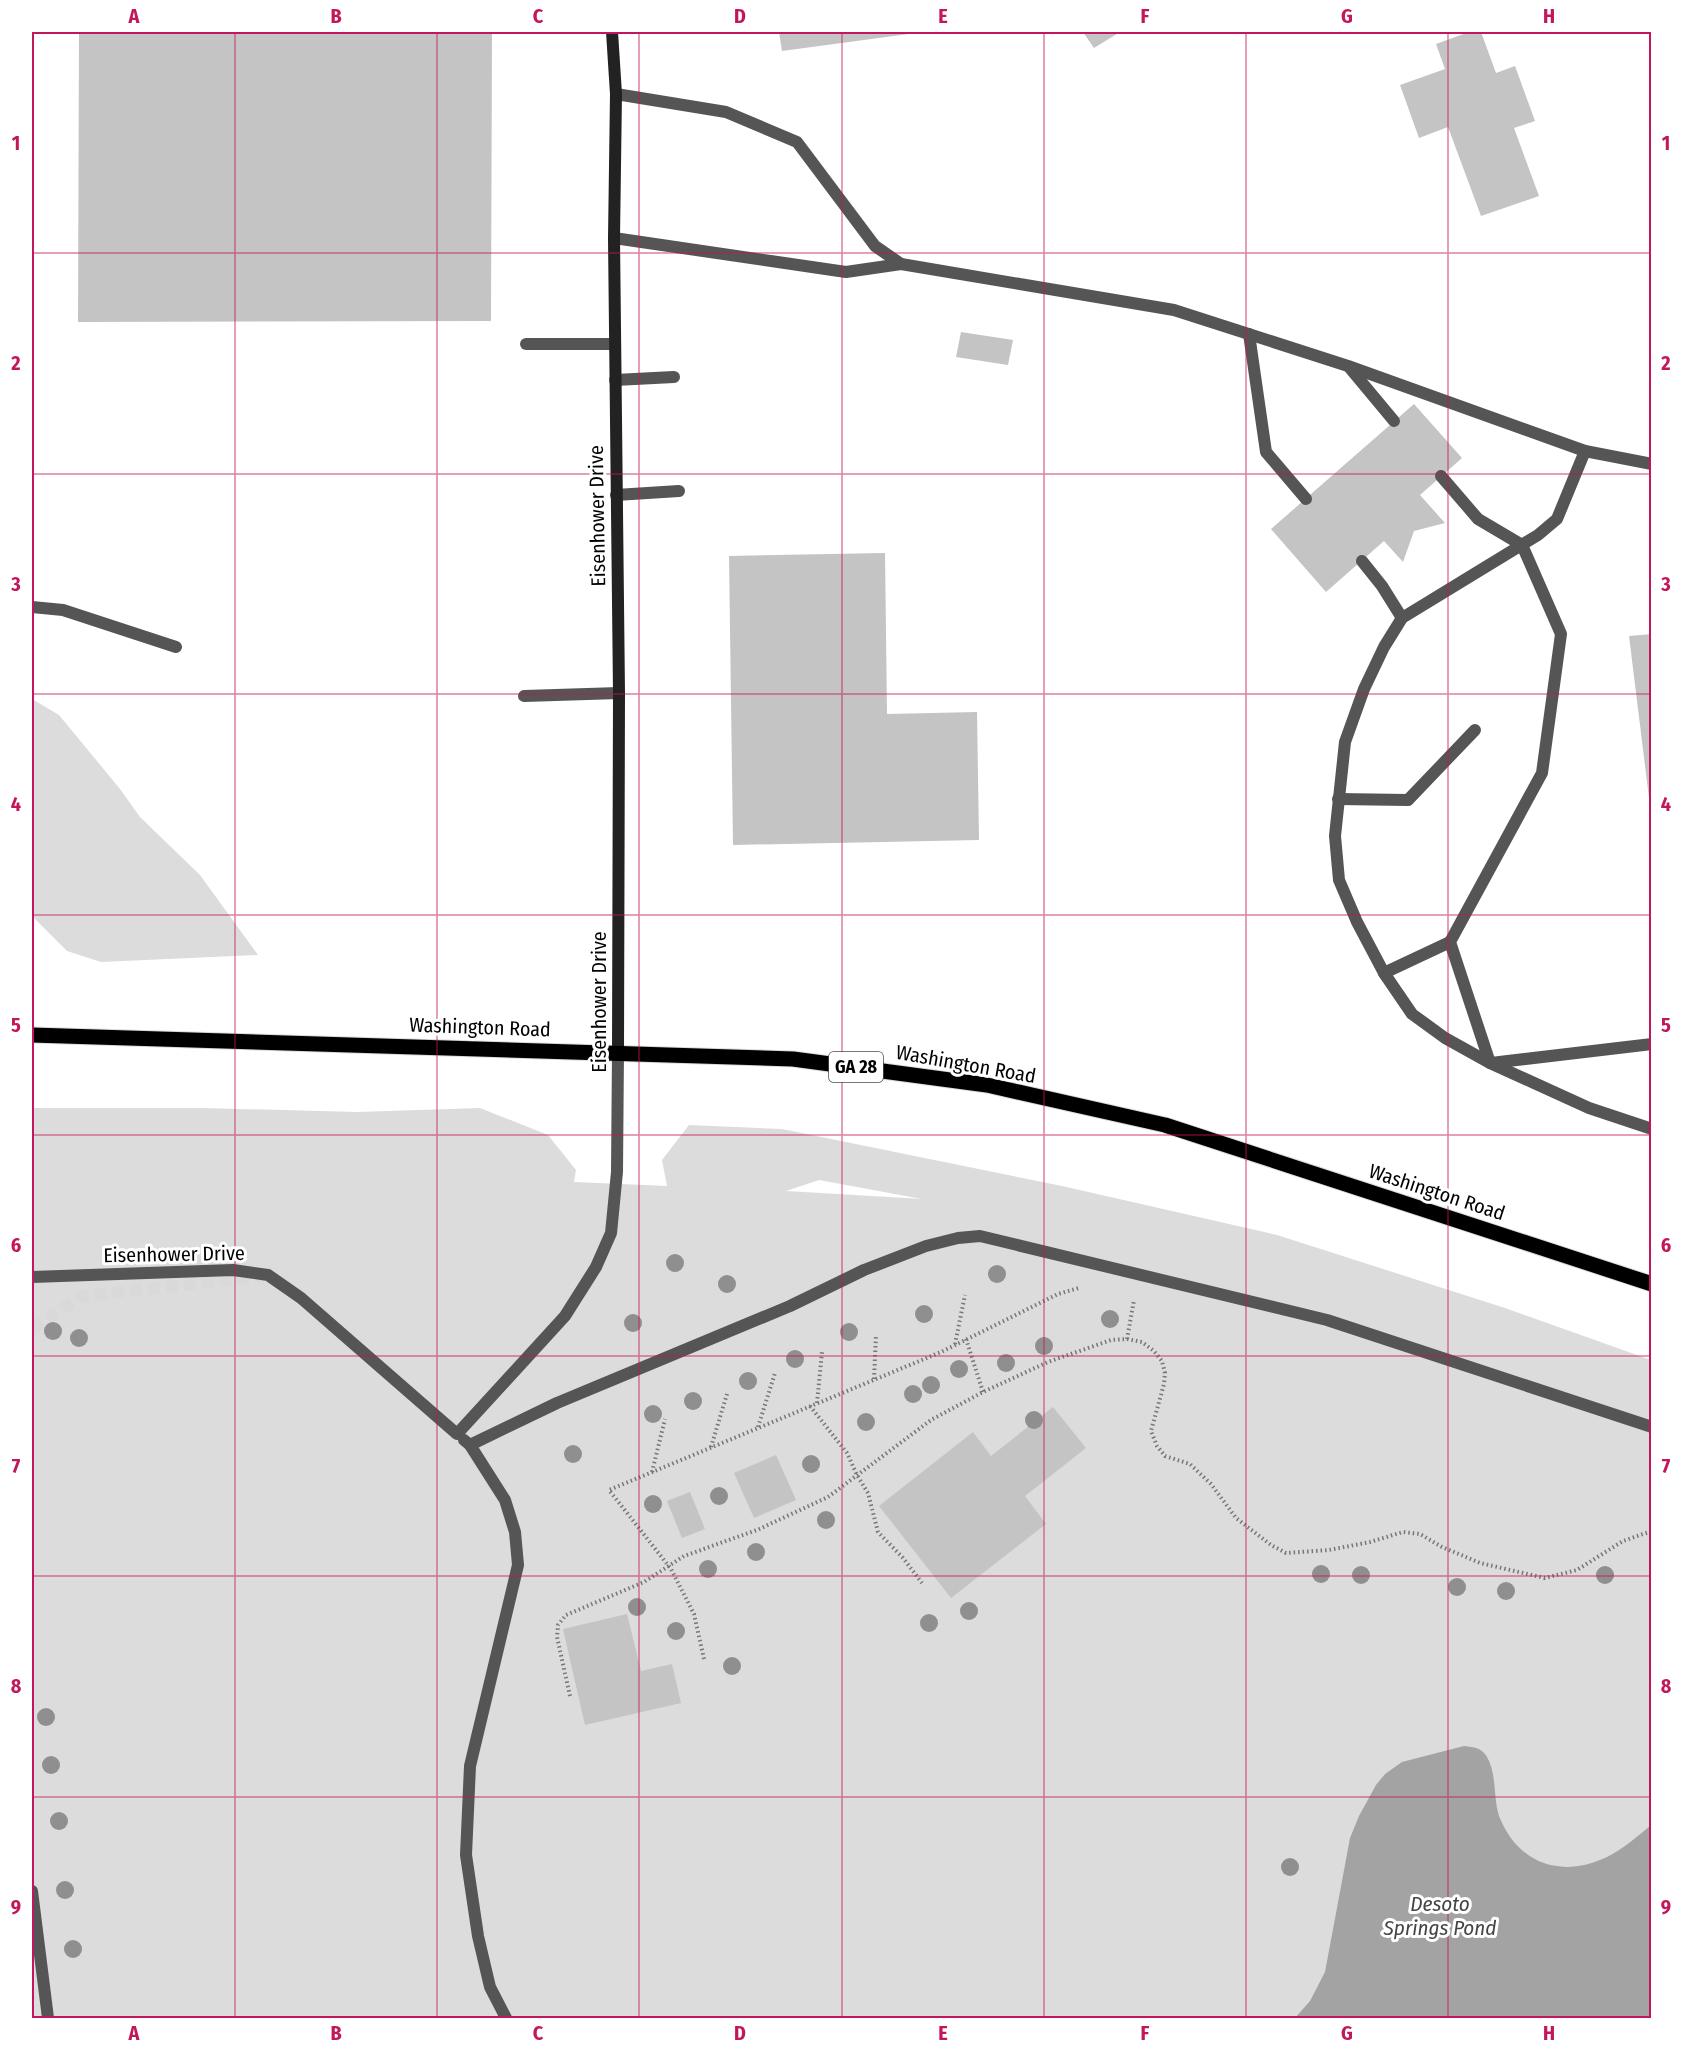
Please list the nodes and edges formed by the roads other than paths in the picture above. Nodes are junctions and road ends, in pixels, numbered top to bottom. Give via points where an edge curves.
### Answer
1 (612, 32) edge
2 (616, 94) junction
3 (614, 238) junction
4 (901, 264) junction
5 (1249, 334) junction
6 (526, 344) dead end
7 (615, 344) junction
8 (1348, 366) junction
9 (674, 377) dead end
10 (615, 380) junction
11 (1394, 422) dead end
12 (1585, 451) junction
13 (1652, 464) edge
14 (1441, 476) dead end
15 (679, 491) dead end
16 (616, 495) junction
17 (1306, 499) dead end
18 (1522, 545) junction
19 (1362, 561) dead end
20 (32, 607) edge
21 (1402, 618) junction
22 (176, 647) dead end
23 (619, 693) junction
24 (524, 696) dead end
25 (1475, 730) dead end
26 (1338, 799) junction
27 (1450, 942) junction
28 (1384, 973) junction
29 (32, 1035) edge
30 (1652, 1044) edge
31 (618, 1052) junction
32 (1490, 1063) junction
33 (1652, 1129) edge
34 (32, 1277) edge
35 (1652, 1284) edge
36 (1652, 1426) edge
37 (457, 1434) junction
38 (470, 1445) junction
39 (32, 1891) edge
40 (48, 2019) edge
41 (506, 2019) edge

1 - 2 street, Eisenhower Drive
2 - 3 street, Eisenhower Drive
2 - 4 street via 726,112 797,142 875,246
3 - 4 street via 846,272
3 - 7 street, Eisenhower Drive
4 - 5 street via 1174,310
5 - 8 street
5 - 17 street via 1266,452
6 - 7 street
7 - 10 street, Eisenhower Drive
8 - 11 street
8 - 12 street
9 - 10 street
10 - 16 street, Eisenhower Drive
12 - 13 street
12 - 18 street via 1557,519
14 - 18 street via 1478,519
15 - 16 street
16 - 23 street, Eisenhower Drive
18 - 21 street
18 - 27 street via 1561,634 1542,773
19 - 21 street
20 - 22 street via 63,610
21 - 26 street via 1364,689 1345,742
23 - 24 street
23 - 31 street, Eisenhower Drive
25 - 26 street via 1408,800
26 - 28 street via 1335,836 1340,880
27 - 28 street
27 - 32 street
28 - 32 street via 1412,1014
29 - 31 main road, Washington Road / GA 28
30 - 32 street
31 - 35 main road, Washington Road / GA 28 via 793,1059 987,1085 1165,1125
31 - 37 street, Eisenhower Drive via 617,1172 611,1233 596,1267 565,1316
32 - 33 street via 1589,1108
34 - 37 street, Eisenhower Drive via 233,1270 268,1275 301,1298
36 - 38 street via 1327,1320 980,1236 926,1246 864,1270 790,1306 557,1403
37 - 38 street
38 - 41 street via 505,1500 515,1532 518,1565 470,1766 466,1855 490,1987
39 - 40 street

